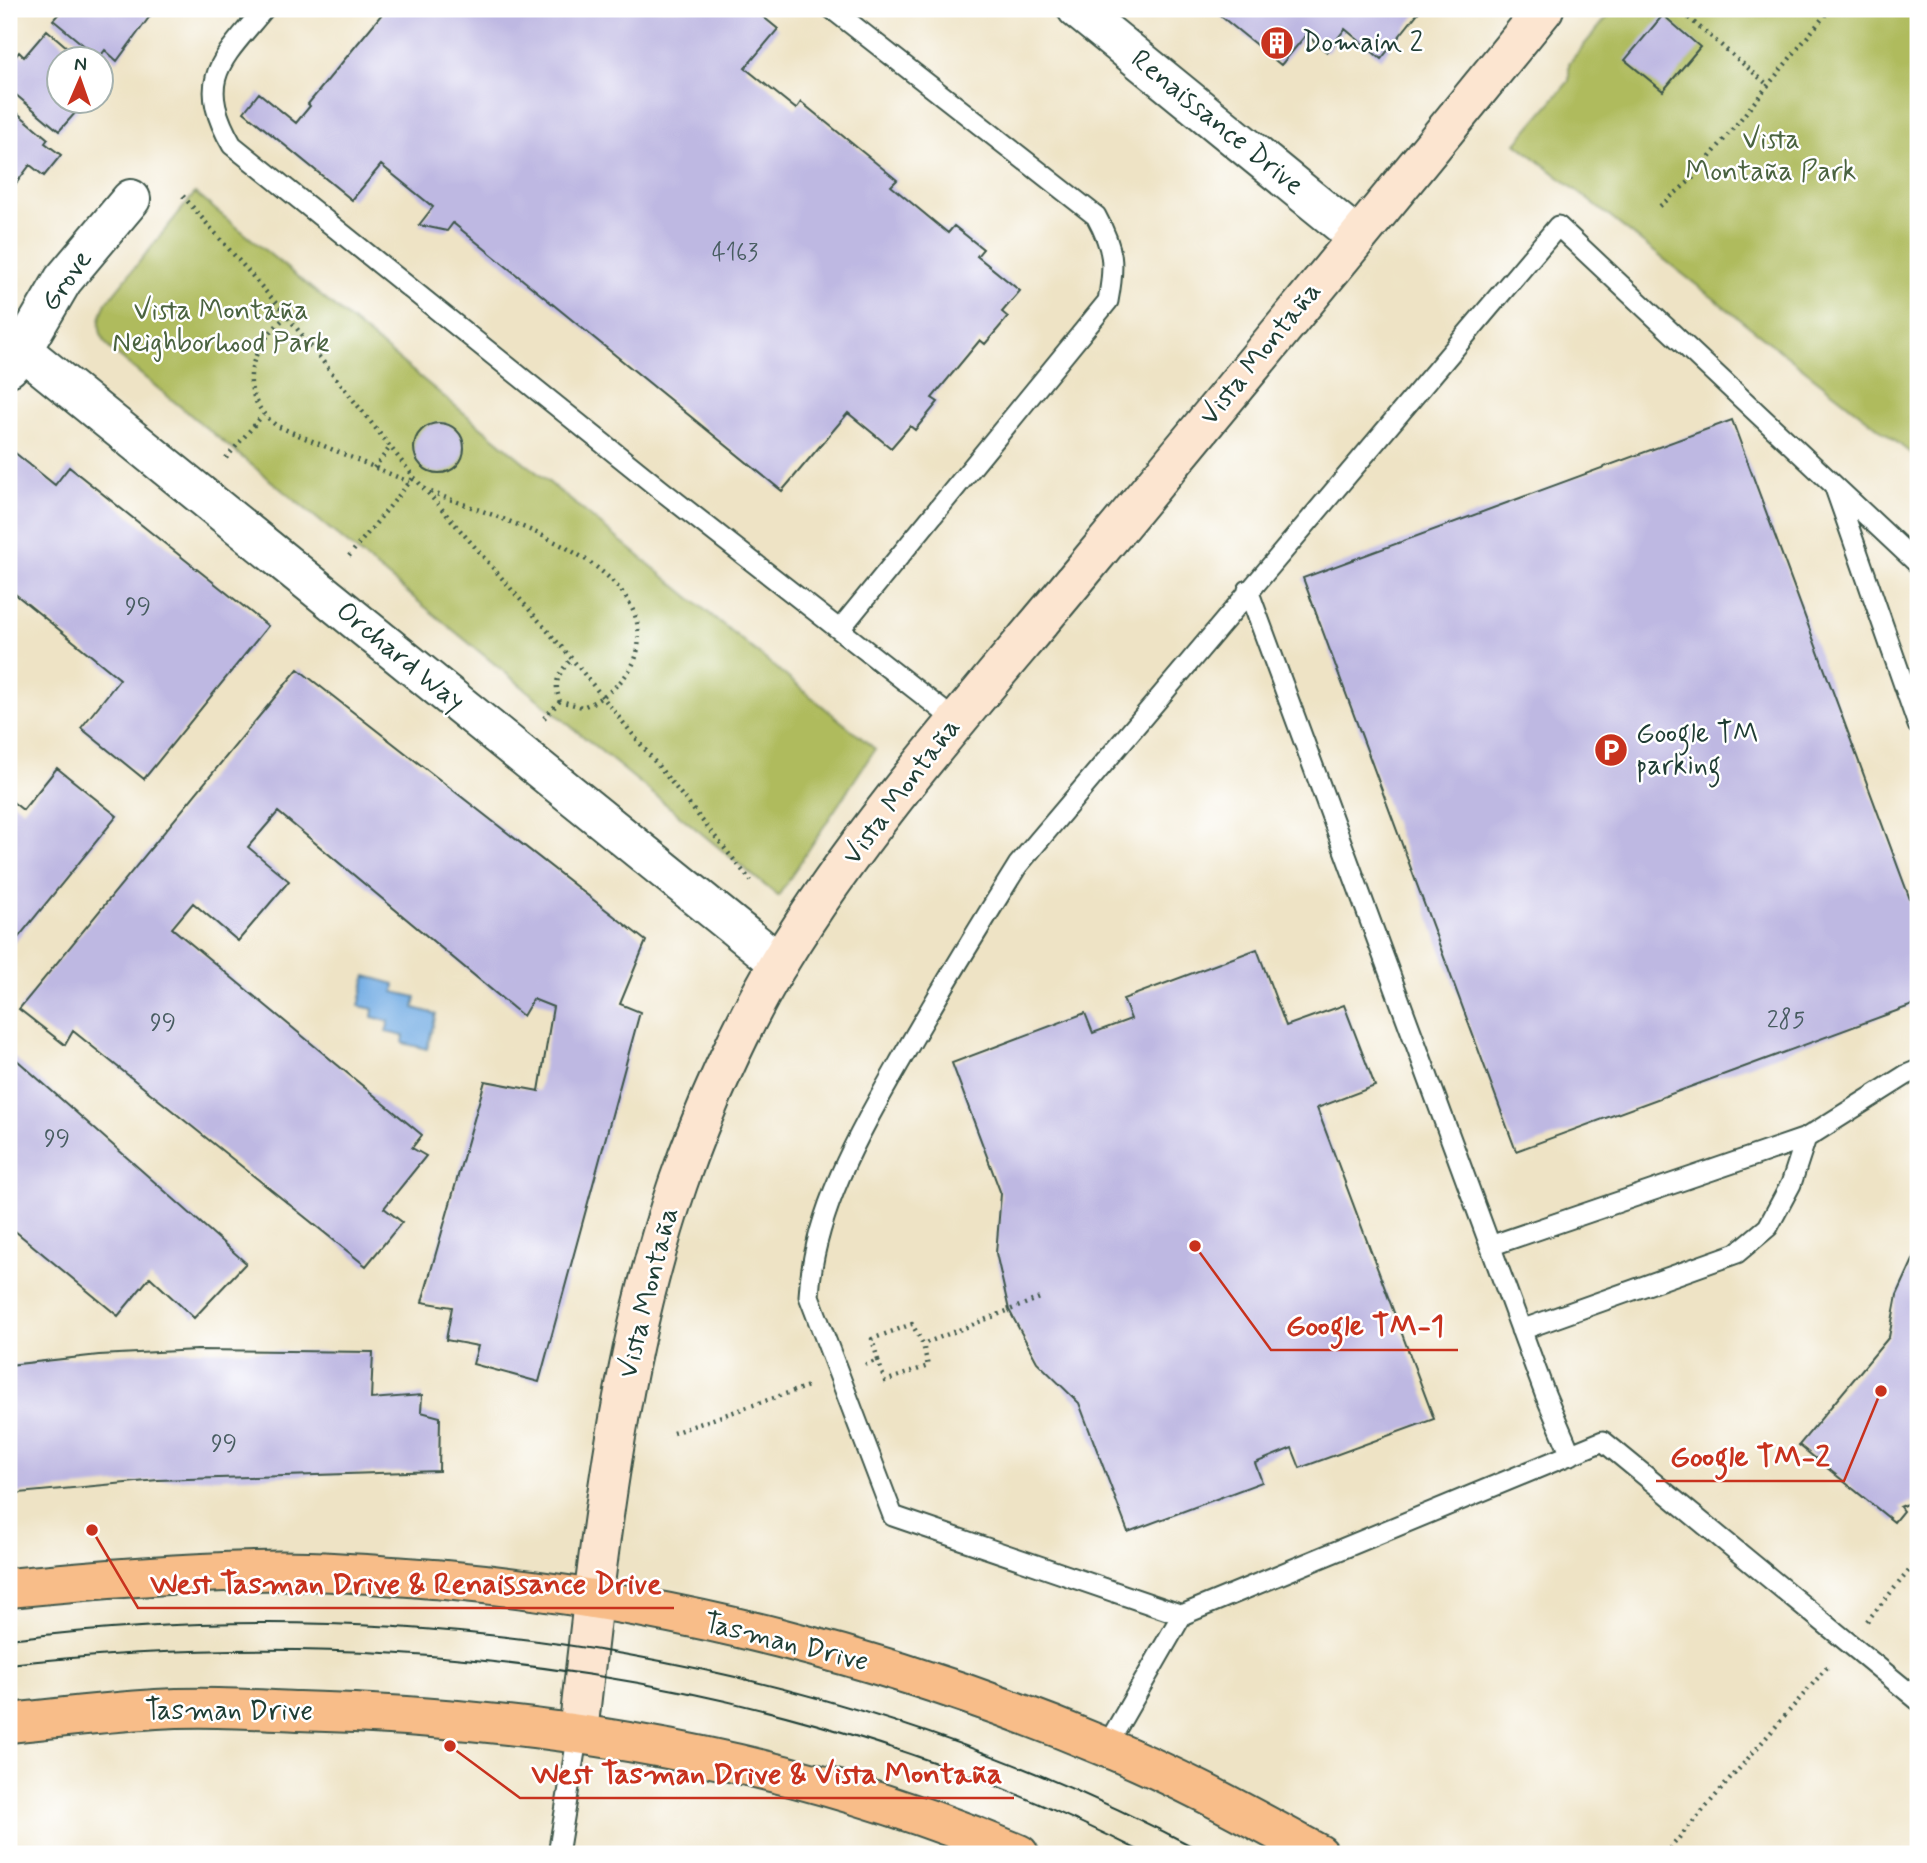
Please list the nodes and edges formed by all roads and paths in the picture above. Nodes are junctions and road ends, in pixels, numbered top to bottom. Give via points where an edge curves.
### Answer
1 (264, 9) edge
2 (832, 9) edge
3 (1077, 9) edge
4 (1544, 9) edge
5 (1678, 9) edge
6 (1830, 9) edge
7 (1767, 84) junction
8 (183, 196) dead end
9 (131, 199) dead end
10 (1660, 206) dead end
11 (1357, 237) junction
12 (287, 316) junction
13 (15, 359) edge
14 (262, 415) junction
15 (391, 446) junction
16 (226, 458) dead end
17 (374, 468) junction
18 (414, 477) junction
19 (409, 482) junction
20 (1833, 484) junction
21 (430, 492) junction
22 (349, 556) dead end
23 (1918, 564) edge
24 (1248, 590) junction
25 (840, 629) junction
26 (572, 659) junction
27 (602, 696) junction
28 (560, 701) junction
29 (544, 718) dead end
30 (956, 721) junction
31 (1918, 725) edge
32 (751, 881) dead end
33 (779, 963) junction
34 (1918, 1070) edge
35 (1806, 1138) junction
36 (1490, 1246) junction
37 (1521, 1330) junction
38 (923, 1344) dead end
39 (878, 1360) dead end
40 (1571, 1455) junction
41 (1918, 1560) edge
42 (9, 1588) edge
43 (593, 1599) junction
44 (1182, 1615) junction
45 (1849, 1643) junction
46 (1918, 1700) edge
47 (9, 1723) edge
48 (578, 1733) junction
49 (1106, 1747) junction
50 (558, 1854) edge
51 (1019, 1854) edge
52 (1319, 1854) edge
53 (1665, 1854) edge

1 - 25 lane via 221,61 213,86 219,122 232,145
2 - 25 lane via 1096,216 1109,239 1114,267 1108,301
3 - 11 street, Renaissance Drive
4 - 11 main road, Vista Montaña
5 - 7 path
6 - 7 path
7 - 10 path via 1692,179
8 - 12 path
9 - 13 street, Grove via 63,280
11 - 30 main road, Vista Montaña
12 - 14 path via 267,333 253,362 252,391
12 - 15 path
13 - 33 street, Orchard Way
14 - 16 path
14 - 17 path via 277,426
15 - 17 path
15 - 18 path
17 - 19 path
18 - 19 path
18 - 21 path
19 - 22 path
20 - 23 lane
20 - 24 lane via 1558,226
20 - 31 lane
21 - 26 path
21 - 27 path via 577,553 611,576 635,609 640,638 635,662
24 - 36 lane
24 - 44 lane via 1018,865 872,1110 837,1186 811,1261 809,1296 892,1516
25 - 30 lane
26 - 27 path
26 - 28 path via 556,679
27 - 28 path via 582,707
27 - 32 path
28 - 29 path
30 - 33 main road, Vista Montaña
33 - 43 main road, Vista Montaña via 710,1100 653,1263 615,1434
34 - 35 lane
35 - 36 lane
35 - 37 lane via 1791,1184 1768,1227 1737,1253
36 - 37 lane
37 - 40 lane
38 - 39 path via 928,1366 886,1381
40 - 44 lane
40 - 45 lane via 1603,1441
41 - 45 path
42 - 43 main road, Tasman Drive via 256,1571 384,1575
43 - 48 main road, Vista Montaña
43 - 49 main road, Tasman Drive via 786,1640 882,1667
44 - 49 lane
45 - 46 lane
45 - 53 path
47 - 48 main road, Tasman Drive via 158,1709 255,1709 384,1713
48 - 50 lane
48 - 51 main road, Tasman Drive via 835,1788
49 - 52 main road, Tasman Drive via 1240,1810

